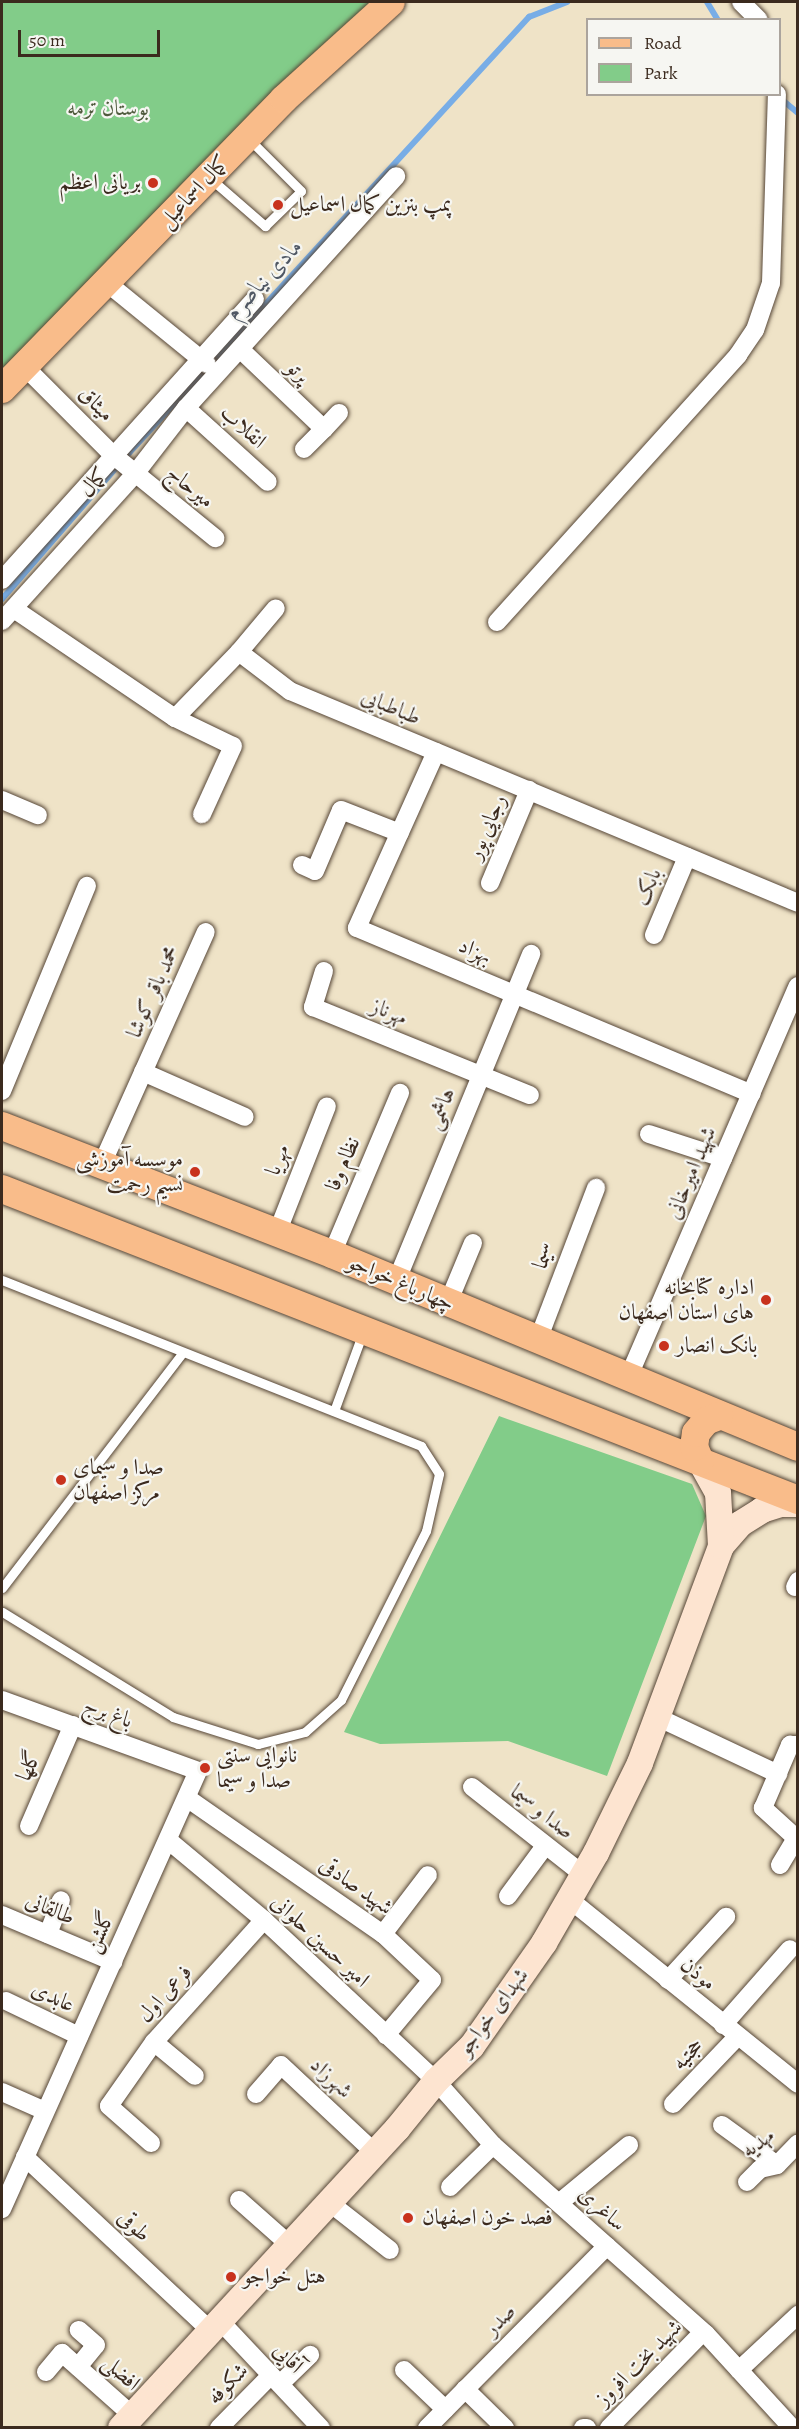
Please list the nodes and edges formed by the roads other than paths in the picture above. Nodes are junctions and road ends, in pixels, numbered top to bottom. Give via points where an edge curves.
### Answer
1 (391, 2) edge
2 (741, 2) edge
3 (757, 18) edge
4 (777, 99) edge
5 (247, 136) junction
6 (396, 176) dead end
7 (209, 178) junction
8 (106, 282) junction
9 (255, 299) dead end
10 (240, 349) junction
11 (200, 358) junction
12 (25, 367) junction
13 (218, 374) junction
14 (2, 389) edge
15 (186, 408) junction
16 (339, 413) dead end
17 (324, 429) junction
18 (304, 449) dead end
19 (113, 455) junction
20 (135, 474) junction
21 (268, 482) dead end
22 (215, 538) dead end
23 (2, 582) edge
24 (276, 608) dead end
25 (12, 610) edge
26 (497, 622) dead end
27 (239, 652) junction
28 (175, 718) junction
29 (436, 752) junction
30 (529, 790) junction
31 (2, 800) edge
32 (202, 814) dead end
33 (38, 816) dead end
34 (400, 833) junction
35 (687, 857) junction
36 (302, 865) dead end
37 (490, 883) dead end
38 (87, 886) dead end
39 (798, 903) edge
40 (206, 932) dead end
41 (654, 935) dead end
42 (531, 954) dead end
43 (324, 971) dead end
44 (798, 986) edge
45 (513, 994) junction
46 (143, 1072) junction
47 (480, 1075) junction
48 (2, 1091) edge
49 (400, 1093) dead end
50 (751, 1094) junction
51 (530, 1095) dead end
52 (327, 1106) dead end
53 (245, 1117) dead end
54 (2, 1126) edge
55 (649, 1134) dead end
56 (723, 1158) junction
57 (102, 1164) junction
58 (596, 1188) dead end
59 (2, 1189) edge
60 (277, 1233) junction
61 (473, 1243) dead end
62 (332, 1254) junction
63 (2, 1280) edge
64 (396, 1282) junction
65 (448, 1304) junction
66 (364, 1330) junction
67 (538, 1340) junction
68 (183, 1352) junction
69 (628, 1378) junction
70 (334, 1411) junction
71 (719, 1416) junction
72 (798, 1447) edge
73 (700, 1461) junction
74 (798, 1502) edge
75 (721, 1546) junction
76 (2, 1588) edge
77 (2, 1612) edge
78 (2, 1700) edge
79 (657, 1717) junction
80 (73, 1725) junction
81 (798, 1745) edge
82 (198, 1771) joint
83 (778, 1774) junction
84 (472, 1787) dead end
85 (187, 1798) junction
86 (29, 1826) dead end
87 (168, 1840) junction
88 (545, 1846) junction
89 (780, 1865) dead end
90 (428, 1875) dead end
91 (584, 1875) junction
92 (508, 1896) dead end
93 (569, 1899) junction
94 (61, 1900) dead end
95 (2, 1915) edge
96 (726, 1917) dead end
97 (264, 1920) junction
98 (48, 1934) junction
99 (383, 1934) junction
100 (790, 1948) dead end
101 (112, 1962) junction
102 (668, 1980) junction
103 (6, 2001) dead end
104 (723, 2025) junction
105 (79, 2036) junction
106 (386, 2036) junction
107 (737, 2037) junction
108 (154, 2042) junction
109 (195, 2076) dead end
110 (796, 2079) edge
111 (436, 2081) junction
112 (2, 2092) edge
113 (256, 2094) dead end
114 (673, 2104) dead end
115 (45, 2112) junction
116 (722, 2125) dead end
117 (151, 2143) dead end
118 (798, 2143) edge
119 (493, 2145) junction
120 (629, 2145) dead end
121 (375, 2153) junction
122 (25, 2157) junction
123 (777, 2165) junction
124 (747, 2182) dead end
125 (450, 2187) dead end
126 (239, 2200) dead end
127 (330, 2203) junction
128 (559, 2203) junction
129 (2, 2209) edge
130 (291, 2246) junction
131 (607, 2246) junction
132 (390, 2250) dead end
133 (798, 2315) edge
134 (216, 2326) junction
135 (79, 2330) dead end
136 (703, 2332) junction
137 (310, 2355) dead end
138 (78, 2367) junction
139 (404, 2370) dead end
140 (739, 2370) junction
141 (46, 2372) dead end
142 (276, 2380) junction
143 (465, 2389) junction
144 (445, 2409) junction
145 (127, 2422) edge
146 (219, 2427) edge
147 (321, 2427) edge
148 (427, 2427) edge
149 (505, 2427) edge
150 (609, 2427) edge
151 (792, 2427) edge

1 - 5 main road, کمال اسماعیل via 337,48
2 - 3 street
4 - 26 street via 771,284 755,330 738,355
5 - 7 main road, کمال اسماعیل
5 - 7 lane via 301,191 265,226
6 - 10 street, کمال
7 - 8 main road, کمال اسماعیل
8 - 11 street
8 - 12 main road, کمال اسماعیل
9 - 11 street
10 - 13 street, کمال
10 - 17 street, پرتو
11 - 13 street
11 - 19 street
12 - 14 main road, کمال اسماعیل
12 - 19 street, میثاق
13 - 15 street, کمال
15 - 20 street, کمال
15 - 21 street, انقلاب
16 - 17 street
17 - 18 street
19 - 20 street, میثاق
19 - 23 street
20 - 22 street, میرحاج
20 - 25 street, کمال
23 - 25 street
24 - 27 street
25 - 28 street
27 - 28 street
27 - 29 street, طباطبایی via 290,691
28 - 32 street via 233,746
29 - 30 street, طباطبایی
29 - 34 street, بهزاد
30 - 35 street, طباطبایی
30 - 37 street, رجایی پور
31 - 33 street
34 - 36 street via 342,810 315,871
34 - 45 street, بهزاد via 357,928
35 - 39 street, طباطبایی
35 - 41 street, بابک
38 - 48 street
40 - 46 street, محمد باقر کوشا
42 - 45 street, هاشمی
43 - 47 street, مهرناز via 313,1007
44 - 50 street, شهید امیرخانی
45 - 47 street, هاشمی
45 - 50 street, بهزاد
46 - 53 street, محمد باقر کوشا
46 - 57 street, محمد باقر کوشا
47 - 51 street
47 - 64 street, هاشمی
49 - 62 street, نظام وفا
50 - 56 street, شهید امیرخانی
52 - 60 street, مهریا
54 - 57 main road, چهارباغ خواجو
55 - 56 street
56 - 69 street, شهید امیرخانی
57 - 60 main road, چهارباغ خواجو
58 - 67 street, سیما
59 - 66 main road
60 - 62 main road, چهارباغ خواجو
61 - 65 street
62 - 64 main road, چهارباغ خواجو
63 - 68 lane
64 - 65 main road, چهارباغ خواجو
65 - 67 main road, چهارباغ خواجو
66 - 70 lane
66 - 73 main road
67 - 69 main road, چهارباغ خواجو
68 - 70 lane
68 - 76 lane
69 - 71 main road, چهارباغ خواجو
70 - 77 lane via 421,1446 439,1474 426,1531 341,1700 305,1732 258,1744 173,1717
71 - 72 main road, چهارباغ خواجو
71 - 73 main road via 706,1421 696,1434 694,1447
73 - 74 main road
73 - 75 main road via 718,1493
74 - 75 main road via 762,1510 740,1524
75 - 79 main road, شهدای خواجو
78 - 80 street, باغ برج
79 - 83 street
79 - 91 main road, شهدای خواجو via 640,1763
80 - 82 street, باغ برج
80 - 86 street, گلها
81 - 83 street via 789,1745
82 - 85 street, گلشن
83 - 89 street via 763,1808 796,1838
84 - 88 street, صدا و سیما
85 - 87 street, گلشن
85 - 99 street, شهید صادقی
87 - 97 street, امیر حسین حلوانی
87 - 101 street, گلشن
88 - 91 street, صدا و سیما
88 - 92 street
90 - 99 street
91 - 93 main road, شهدای خواجو
93 - 102 street, موذن
93 - 111 main road, شهدای خواجو via 472,2046
94 - 98 street
95 - 98 street, طالقانی
96 - 102 street
97 - 106 street, امیر حسین حلوانی
97 - 108 street, فرعی اول
98 - 101 street, طالقانی
99 - 106 street, شهید صادقی via 432,1980
100 - 104 street
101 - 105 street, گلشن
102 - 104 street, موذن
103 - 105 street, عابدی
104 - 107 street, موذن
105 - 115 street, گلشن
106 - 111 street, امیر حسین حلوانی
107 - 110 street, موذن
107 - 114 street, حجتیه
108 - 109 street
108 - 117 street, فرعی اول via 109,2106
111 - 119 street, ساغری
111 - 121 main road, شهدای خواجو
112 - 115 street
113 - 121 street, شهرزاد via 281,2065
115 - 122 street, گلشن
116 - 123 street
118 - 123 street, مهدیه
119 - 125 street
119 - 128 street, ساغری
120 - 128 street
121 - 127 main road, شهدای خواجو
122 - 129 street, گلشن
122 - 134 street, طوقی
123 - 124 street, مهدیه via 760,2169
126 - 130 street
127 - 130 main road, شهدای خواجو
127 - 132 street
128 - 131 street, ساغری
130 - 134 main road, شهدای خواجو
131 - 136 street, ساغری
131 - 143 street, صدر
133 - 140 street
134 - 142 street, آقایی
134 - 145 main road, شهدای خواجو
135 - 138 street, افضلی via 96,2345
136 - 140 street, ساغری
136 - 150 street, شهید بخت افروز
137 - 142 street, شکوفه
138 - 141 street, افضلی via 62,2353
138 - 145 street, افضلی
139 - 144 street
140 - 151 street, ساغری
142 - 146 street, شکوفه
142 - 147 street, آقایی
143 - 144 street, صدر
143 - 149 street
144 - 148 street, صدر

